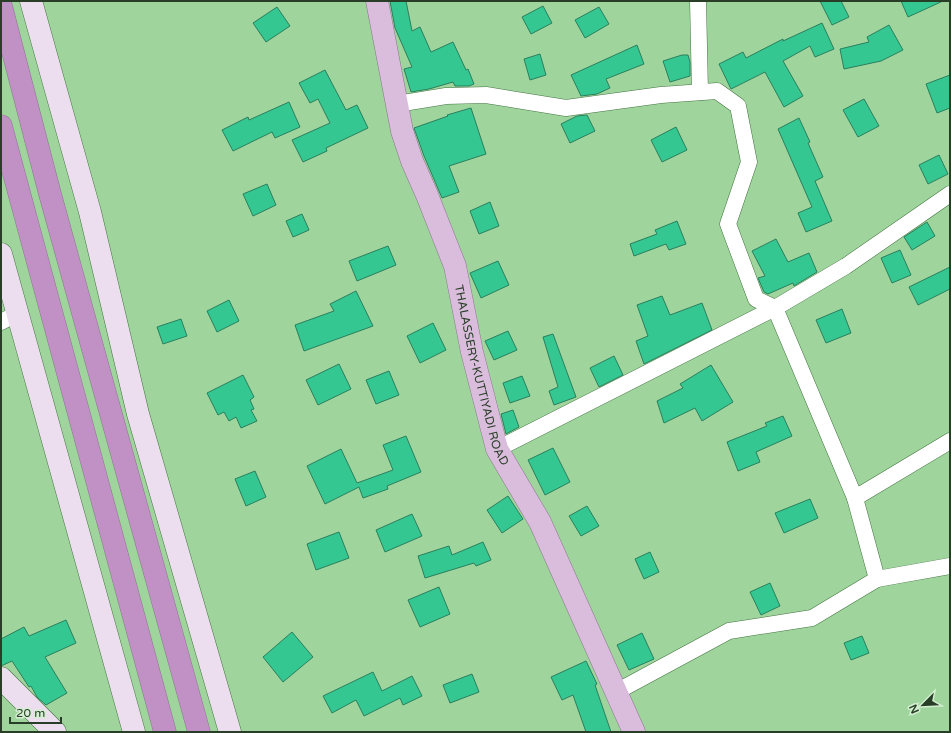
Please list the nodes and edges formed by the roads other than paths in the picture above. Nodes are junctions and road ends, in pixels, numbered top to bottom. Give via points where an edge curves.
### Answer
1 (31, 1) edge
2 (377, 1) edge
3 (698, 1) edge
4 (1, 6) edge
5 (700, 92) junction
6 (397, 104) junction
7 (1, 126) edge
8 (950, 194) edge
9 (1, 254) edge
10 (775, 308) junction
11 (10, 318) edge
12 (950, 441) edge
13 (497, 449) junction
14 (855, 498) junction
15 (950, 566) edge
16 (877, 579) junction
17 (1, 678) edge
18 (616, 692) junction
19 (55, 732) edge
20 (134, 732) edge
21 (165, 732) edge
22 (199, 732) edge
23 (230, 732) edge
24 (634, 732) edge

1 - 23 street via 90,212 138,414
2 - 6 main road, THALASSERY-KUTTIYADI ROAD
3 - 5 street
4 - 22 highway via 52,201
5 - 6 street via 661,94 566,108 486,95 446,96
5 - 10 street via 717,91 738,106 749,162 728,224 756,299
6 - 13 main road, THALASSERY-KUTTIYADI ROAD via 402,131 412,161 455,266 472,352
7 - 21 highway
8 - 10 street via 846,266
9 - 11 street
10 - 13 street
10 - 14 street
11 - 20 street
12 - 14 street
13 - 18 main road, THALASSERY-KUTTIYADI ROAD via 540,522
14 - 16 street
15 - 16 street
16 - 18 street via 812,618 729,631
17 - 19 street
18 - 24 main road, THALASSERY-KUTTIYADI ROAD

